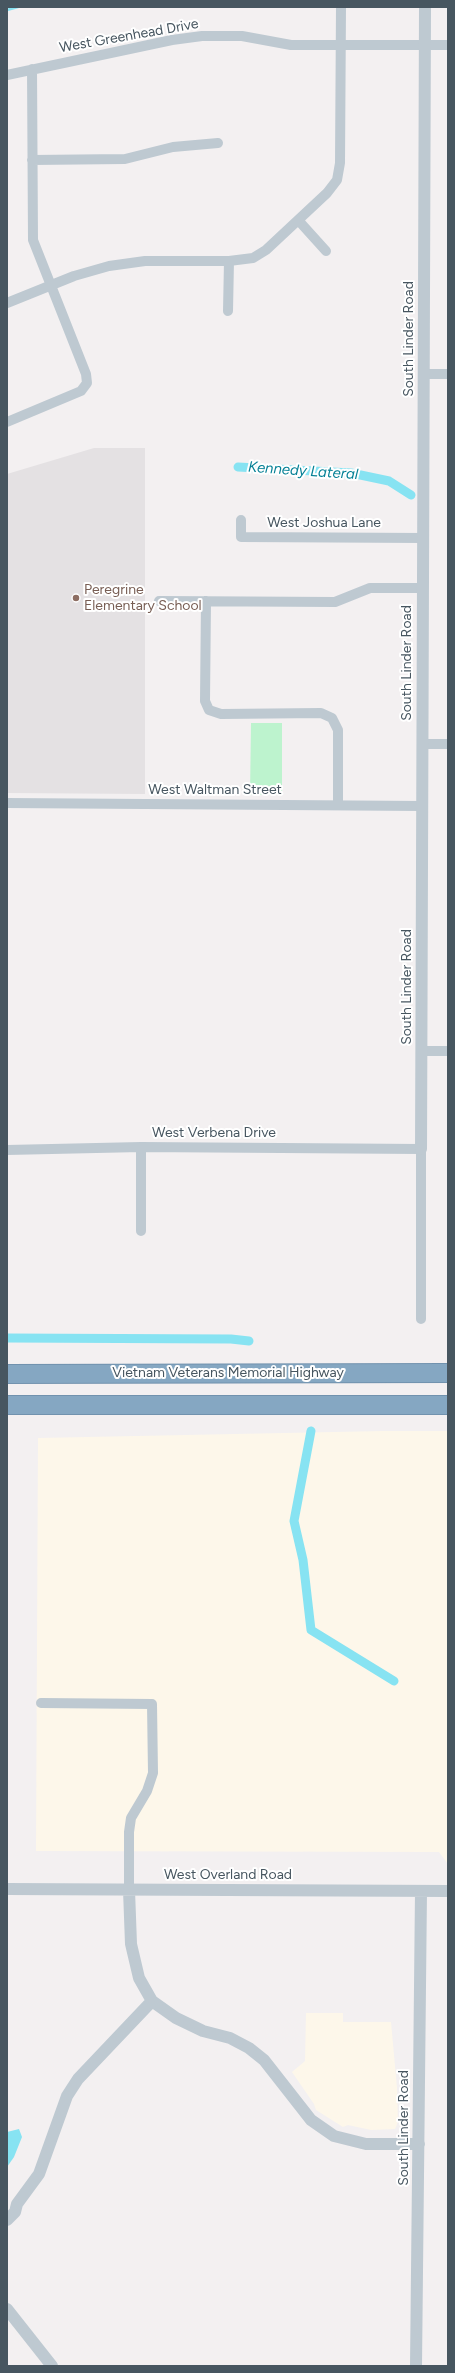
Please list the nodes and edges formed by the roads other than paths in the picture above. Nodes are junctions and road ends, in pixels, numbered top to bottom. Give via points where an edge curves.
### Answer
1 (341, 7) edge
2 (424, 7) edge
3 (341, 45) junction
4 (424, 45) junction
5 (448, 45) edge
6 (32, 69) junction
7 (7, 75) edge
8 (218, 144) dead end
9 (32, 160) junction
10 (298, 220) junction
11 (326, 251) dead end
12 (229, 261) junction
13 (50, 286) junction
14 (7, 303) edge
15 (228, 311) dead end
16 (423, 374) junction
17 (448, 374) edge
18 (7, 422) edge
19 (241, 520) dead end
20 (423, 538) junction
21 (423, 588) junction
22 (159, 601) dead end
23 (206, 601) junction
24 (422, 744) junction
25 (448, 744) edge
26 (7, 803) edge
27 (338, 805) junction
28 (422, 806) junction
29 (422, 1051) junction
30 (448, 1051) edge
31 (141, 1147) junction
32 (422, 1149) junction
33 (7, 1150) edge
34 (142, 1231) dead end
35 (421, 1319) dead end
36 (448, 1373) edge
37 (7, 1374) edge
38 (7, 1405) edge
39 (448, 1405) edge
40 (41, 1703) dead end
41 (7, 1890) edge
42 (129, 1890) junction
43 (421, 1891) junction
44 (448, 1891) edge
45 (152, 2001) junction
46 (419, 2144) junction
47 (12, 2206) edge
48 (7, 2220) edge
49 (7, 2309) edge
50 (52, 2366) edge
51 (416, 2366) edge

1 - 3 street
2 - 4 street, South Linder Road
3 - 4 street, West Greenhead Drive
3 - 6 street, West Greenhead Drive via 291,45 242,36 202,36
3 - 10 street via 340,163 337,180 327,194
4 - 5 street, West Greenhead Drive
4 - 16 street, South Linder Road
6 - 7 street, West Greenhead Drive
6 - 9 street
8 - 9 street via 173,147 125,159
9 - 13 street via 33,240
10 - 11 street
10 - 12 street via 266,250 253,258
12 - 13 street via 130,262 94,270
12 - 15 street
13 - 14 street
13 - 18 street via 86,374 87,383 81,391
16 - 17 street
16 - 20 street, South Linder Road
19 - 20 street, West Joshua Lane via 241,537
20 - 21 street, South Linder Road
21 - 23 street via 370,588 335,602
21 - 24 street, South Linder Road
22 - 23 street
23 - 27 street via 205,701 209,710 221,714 321,713 332,718 338,730
24 - 25 street
24 - 28 street, South Linder Road
26 - 27 street, West Waltman Street
27 - 28 street, West Waltman Street
28 - 29 street, South Linder Road
29 - 30 street
29 - 32 street, South Linder Road
31 - 32 street, West Verbena Drive
31 - 33 street, West Verbena Drive
31 - 34 street
32 - 35 street, South Linder Road
36 - 37 highway, Vietnam Veterans Memorial Highway
38 - 39 highway
40 - 42 street via 152,1704 152,1773 147,1791 132,1818 129,1832
41 - 42 street, West Overland Road
42 - 43 street, West Overland Road
42 - 45 street via 131,1944 140,1978
43 - 44 street, West Overland Road
43 - 46 street, South Linder Road
45 - 46 street via 176,2018 203,2031 230,2038 249,2048 264,2060 311,2120 334,2136 366,2144
45 - 47 street via 78,2079 67,2096 39,2174
46 - 51 street, South Linder Road
47 - 48 street via 15,2212
49 - 50 street

